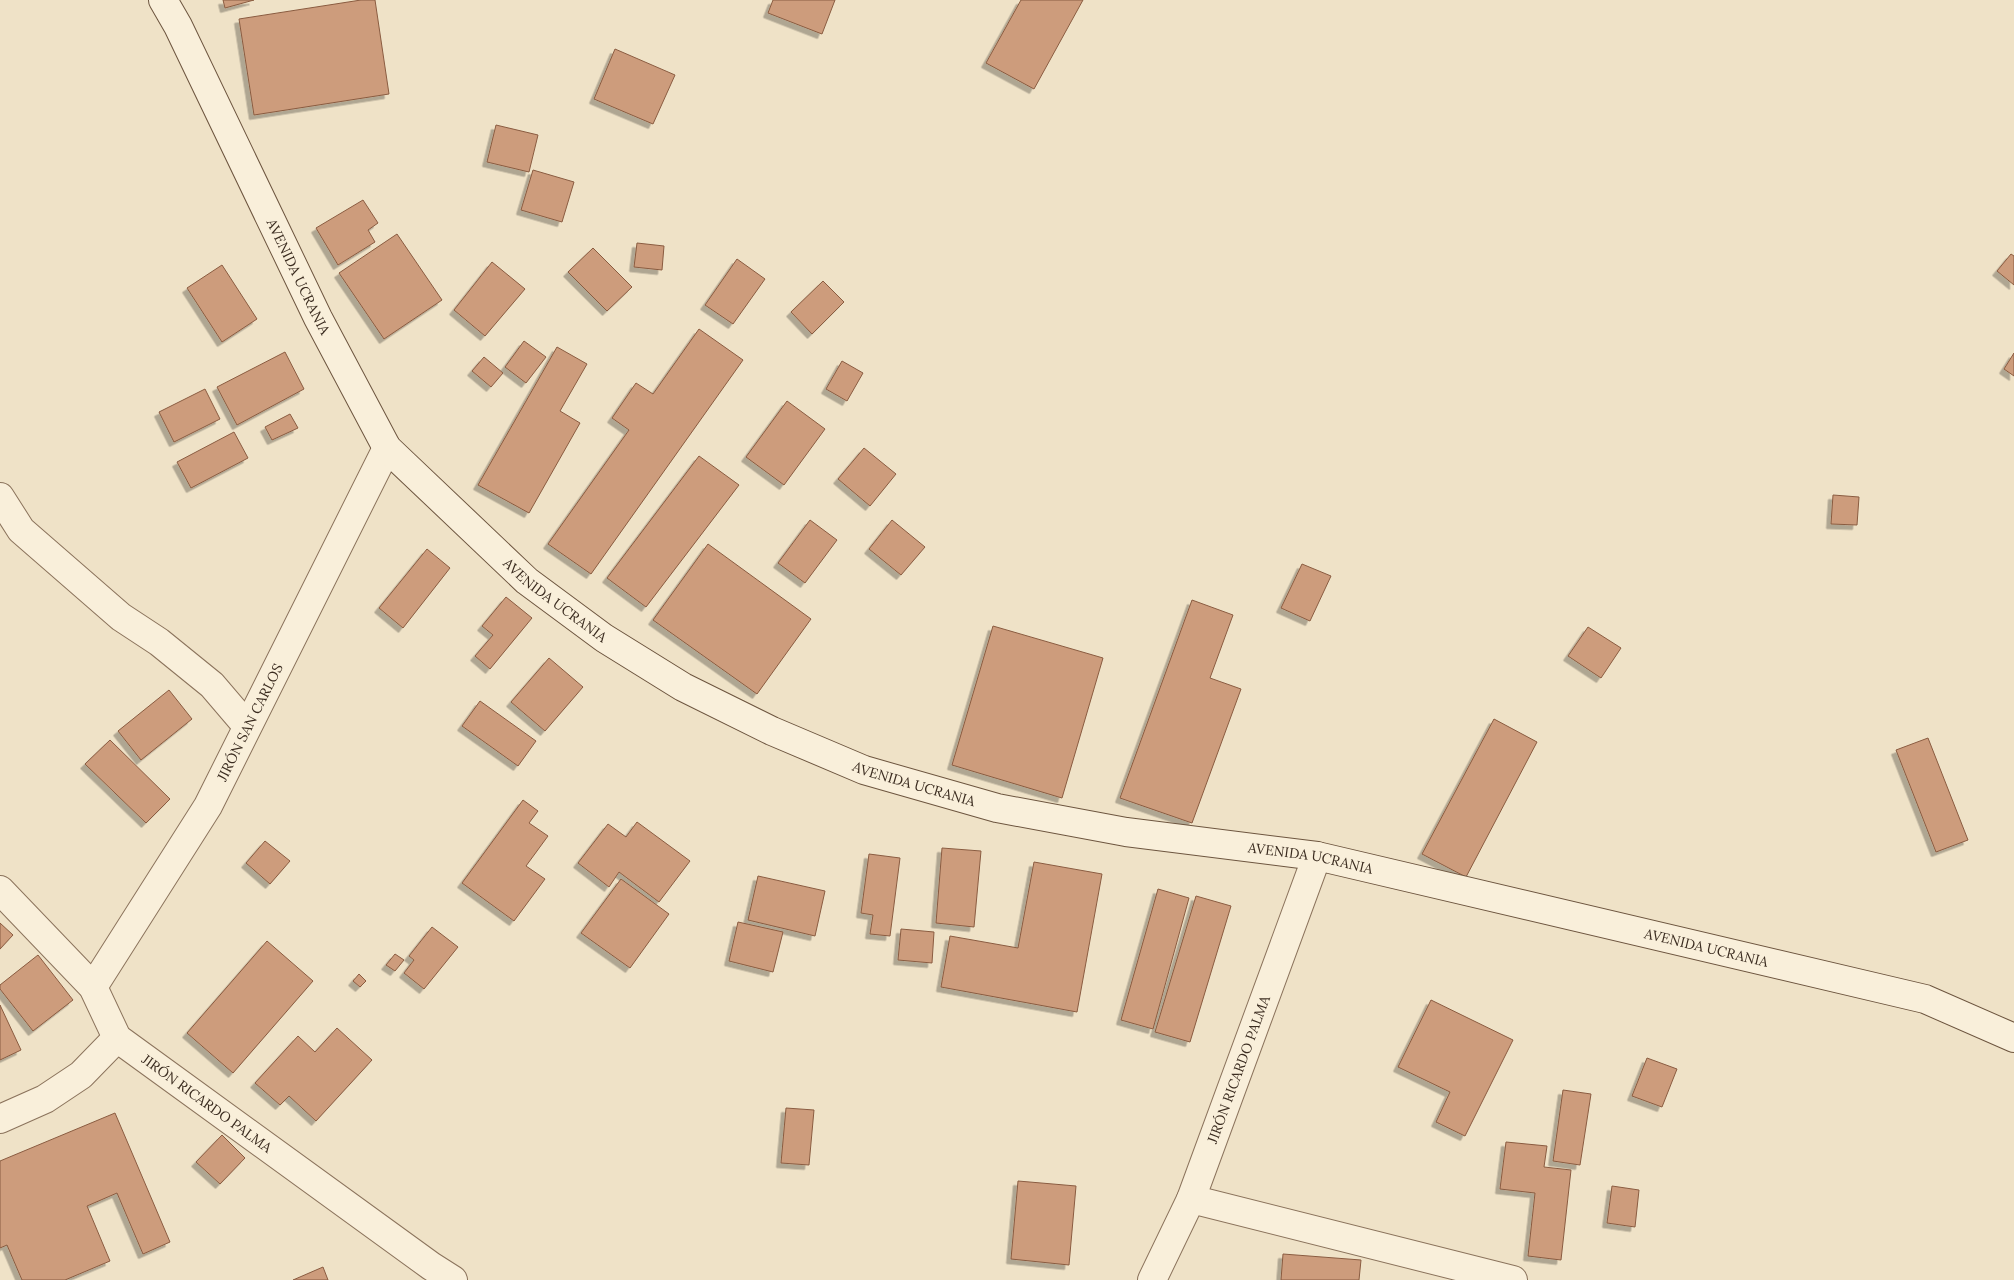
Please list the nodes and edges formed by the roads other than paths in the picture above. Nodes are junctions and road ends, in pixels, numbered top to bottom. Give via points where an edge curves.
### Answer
1 (163, 0) edge
2 (387, 448) junction
3 (0, 497) edge
4 (247, 726) junction
5 (1318, 856) junction
6 (0, 890) edge
7 (93, 987) junction
8 (117, 1038) junction
9 (2014, 1038) edge
10 (0, 1118) edge
11 (1191, 1199) junction
12 (453, 1280) edge
13 (1152, 1280) edge
14 (1514, 1280) edge

1 - 2 street, AVENIDA UCRANIA via 318,318
2 - 4 street, JIRÓN SAN CARLOS
2 - 5 street, AVENIDA UCRANIA via 527,581 604,638 683,687 772,731 864,770 996,808 1126,832
3 - 4 street via 21,530 121,616 160,642 212,686
4 - 7 street, JIRÓN SAN CARLOS via 208,806
5 - 9 street, AVENIDA UCRANIA via 1925,999
5 - 11 street, JIRÓN RICARDO PALMA
6 - 7 street, JIRÓN RICARDO PALMA
7 - 8 street, JIRÓN RICARDO PALMA
8 - 10 street via 82,1076 45,1099
8 - 12 street, JIRÓN RICARDO PALMA
11 - 13 street, JIRÓN RICARDO PALMA
11 - 14 street

